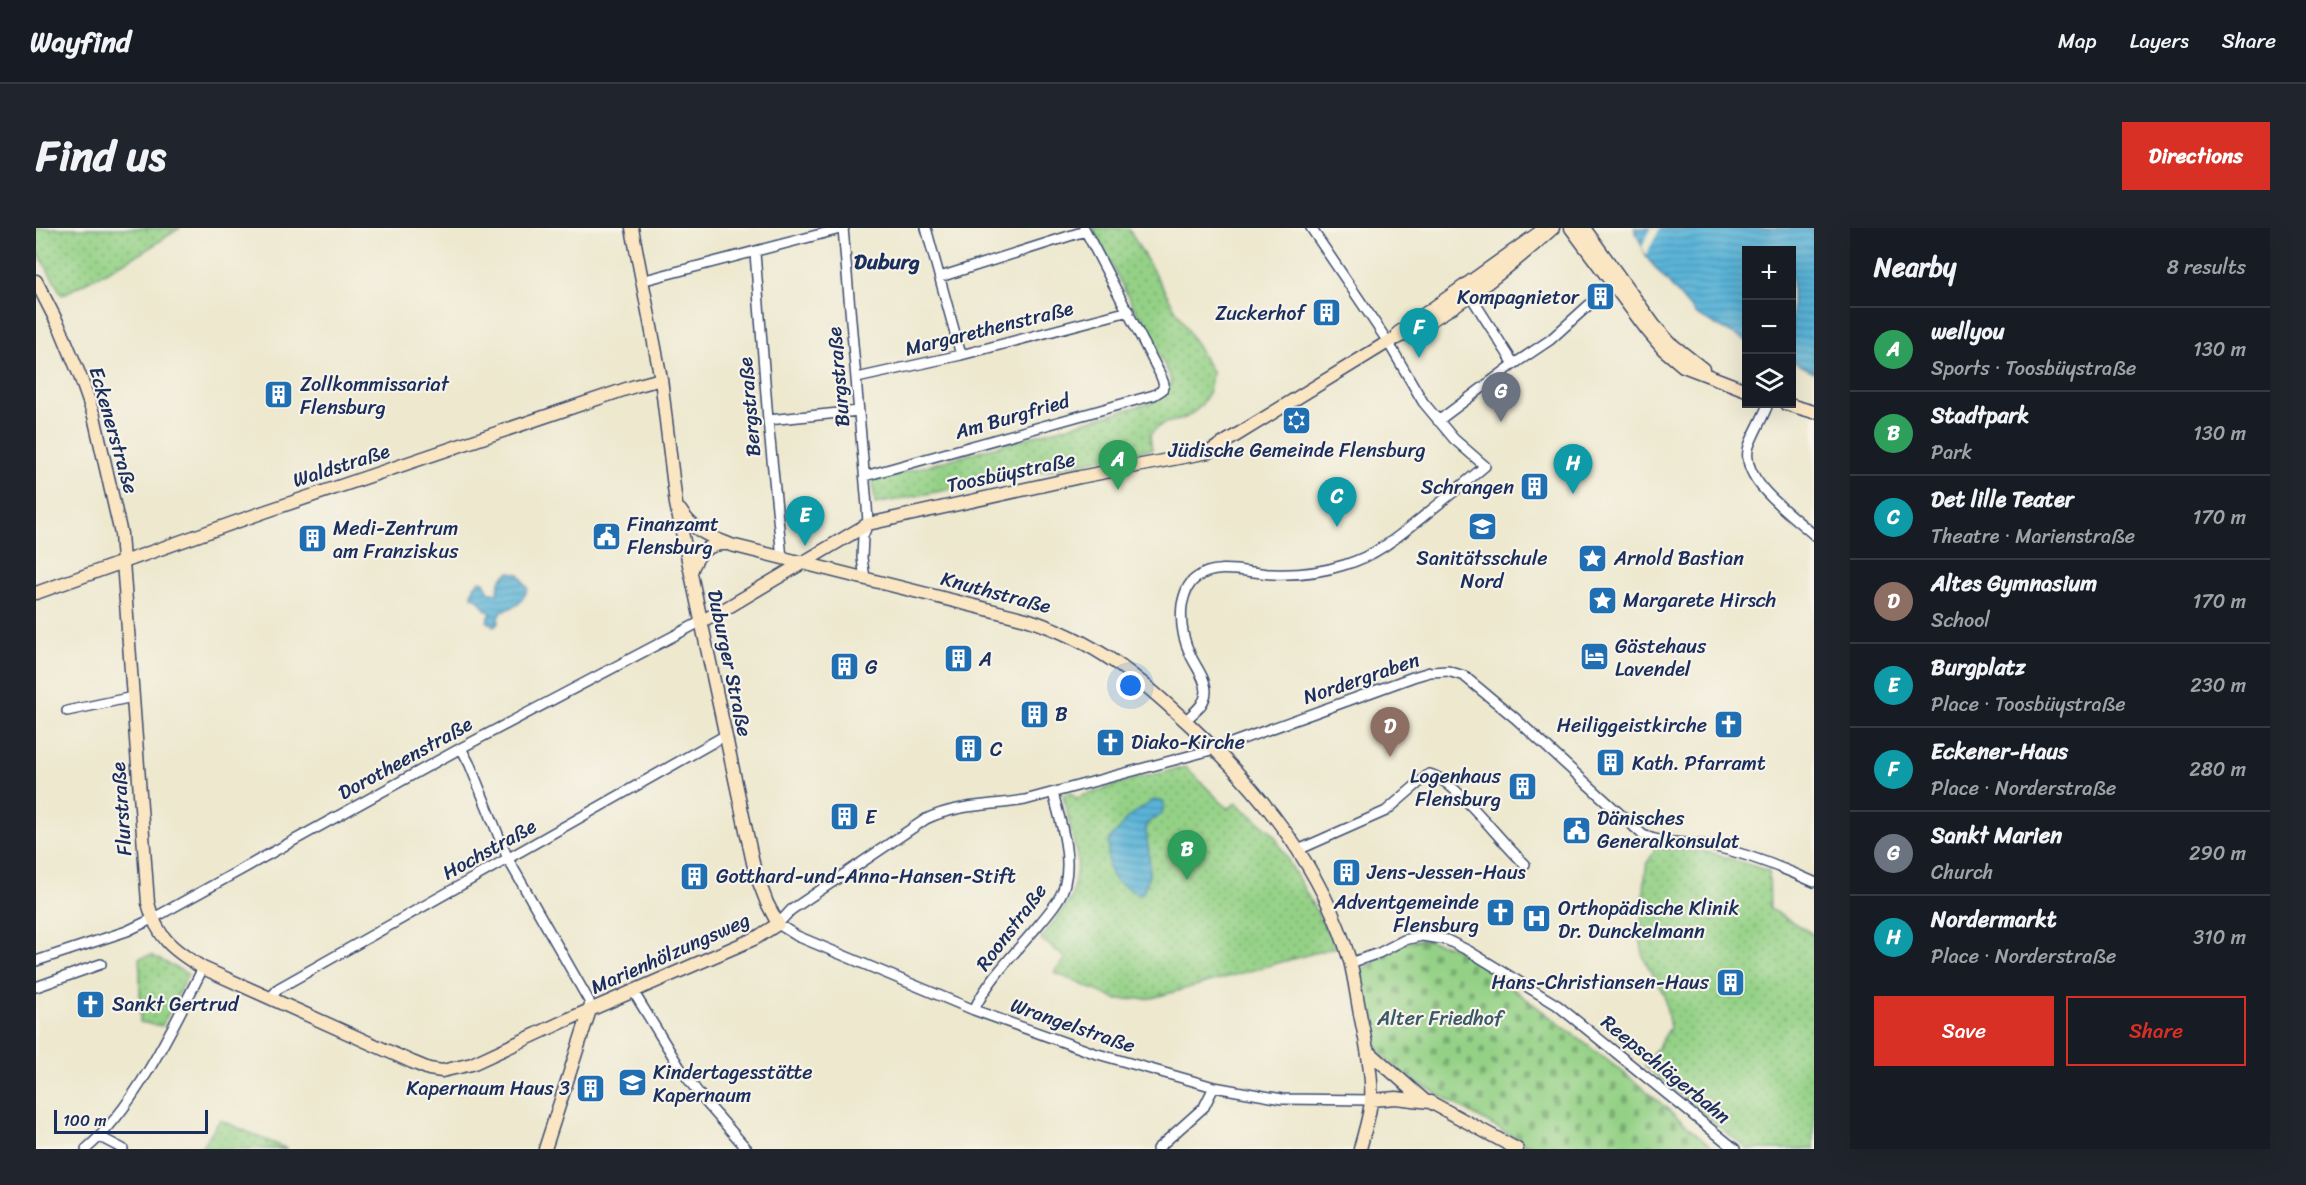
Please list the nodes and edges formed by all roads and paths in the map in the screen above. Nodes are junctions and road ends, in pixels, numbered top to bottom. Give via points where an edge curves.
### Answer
1 (632, 228) edge
2 (844, 228) edge
3 (926, 228) edge
4 (1311, 228) edge
5 (1547, 228) edge
6 (1553, 228) edge
7 (1571, 228) edge
8 (1584, 228) edge
9 (1085, 230) edge
10 (755, 253) junction
11 (939, 277) junction
12 (36, 281) edge
13 (641, 281) junction
14 (1468, 291) junction
15 (1591, 303) dead end
16 (1129, 311) junction
17 (1388, 342) junction
18 (961, 355) junction
19 (1514, 364) junction
20 (857, 378) junction
21 (661, 379) junction
22 (1730, 385) junction
23 (1742, 389) edge
24 (1796, 407) edge
25 (1766, 408) edge
26 (859, 411) junction
27 (1814, 412) edge
28 (768, 420) junction
29 (1438, 421) junction
30 (865, 476) junction
31 (676, 504) junction
32 (868, 524) junction
33 (1814, 535) edge
34 (731, 545) junction
35 (782, 558) junction
36 (123, 561) junction
37 (800, 562) junction
38 (691, 572) junction
39 (865, 579) junction
40 (36, 593) edge
41 (702, 621) junction
42 (132, 697) junction
43 (67, 711) dead end
44 (1185, 720) junction
45 (726, 735) junction
46 (461, 748) junction
47 (1215, 749) junction
48 (1053, 793) junction
49 (1298, 850) junction
50 (507, 860) junction
51 (1525, 864) dead end
52 (1814, 882) edge
53 (152, 919) junction
54 (778, 924) junction
55 (36, 961) edge
56 (1350, 963) junction
57 (101, 964) dead end
58 (203, 968) junction
59 (36, 987) edge
60 (633, 991) junction
61 (271, 997) junction
62 (590, 1010) junction
63 (974, 1010) junction
64 (1367, 1050) junction
65 (1214, 1087) junction
66 (1372, 1100) junction
67 (1425, 1101) junction
68 (100, 1137) junction
69 (86, 1149) edge
70 (123, 1149) edge
71 (545, 1149) edge
72 (747, 1149) edge
73 (1157, 1149) edge
74 (1360, 1149) edge
75 (1517, 1149) edge
76 (1735, 1149) edge

1 - 13 main road, Duburger Straße
2 - 10 street
2 - 20 street, Burgstraße
3 - 11 street
4 - 17 street
5 - 14 main road via 1523,242
6 - 14 main road via 1528,251
7 - 22 main road via 1663,349 1683,366
8 - 22 main road via 1670,343
9 - 11 street
9 - 16 street
10 - 13 street
10 - 28 street, Bergstraße
11 - 18 street
12 - 36 main road, Eckenerstraße via 61,330 94,416 117,514
13 - 21 main road, Duburger Straße
14 - 17 main road, Toosbüystraße via 1415,330
14 - 19 street
15 - 19 street
16 - 18 street, Margarethenstraße
16 - 30 street, Am Burgfried via 1164,384 1162,390
17 - 29 street
17 - 32 main road, Toosbüystraße via 1209,452
18 - 20 street, Margarethenstraße
19 - 29 street
20 - 26 street, Burgstraße
21 - 31 main road, Duburger Straße
21 - 36 main road, Waldstraße
22 - 23 main road
24 - 27 main road
25 - 33 street via 1749,446 1750,469 1758,483
26 - 28 street
26 - 30 street, Burgstraße
28 - 35 street, Bergstraße
29 - 44 street via 1485,466 1383,549 1336,567 1272,574 1219,570 1194,579 1183,600 1181,626 1206,690 1199,708
30 - 32 street, Burgstraße
31 - 34 main road, Knuthstraße via 698,531
31 - 38 main road, Duburger Straße
32 - 37 main road, Toosbüystraße
32 - 39 street, Burgstraße via 863,536
34 - 35 main road, Knuthstraße
34 - 38 main road, Knuthstraße via 709,547 695,561
35 - 37 main road, Knuthstraße
36 - 40 main road, Waldstraße
36 - 42 main road, Flurstraße
37 - 39 main road, Knuthstraße
37 - 41 main road, Toosbüystraße
38 - 41 main road, Duburger Straße
39 - 44 main road, Knuthstraße via 1054,627 1139,678
41 - 45 main road, Duburger Straße
41 - 46 street, Dorotheenstraße
42 - 43 street
42 - 53 main road, Flurstraße
44 - 47 main road, Knuthstraße
45 - 50 street, Hochstraße
45 - 54 main road, Duburger Straße via 755,872
46 - 50 street
46 - 53 street, Dorotheenstraße
47 - 48 street, Marienhölzungsweg
47 - 49 main road, Knuthstraße via 1269,807
47 - 52 street, Nordergraben via 1413,677 1448,671 1464,676 1515,718 1643,835 1711,846 1774,864
48 - 54 street, Marienhölzungsweg via 942,811 791,910
48 - 63 street, Roonstraße via 1066,849 1065,883 1052,908
49 - 51 street via 1386,811 1429,774 1437,776 1471,805
49 - 56 main road, Knuthstraße via 1323,894
50 - 61 street, Hochstraße via 279,988
50 - 62 street via 589,1001
53 - 55 street, Dorotheenstraße
53 - 58 main road, Marienhölzungsweg via 169,945
54 - 60 main road, Marienhölzungsweg via 756,938
54 - 63 street, Wrangelstraße via 797,936
56 - 64 main road, Knuthstraße
56 - 76 street, Reepschlägerbahn via 1404,940 1422,936 1447,940 1557,1005
57 - 59 street
58 - 61 main road, Marienhölzungsweg
58 - 68 street via 164,1043
60 - 62 main road, Marienhölzungsweg
60 - 72 street via 702,1099
61 - 62 main road, Marienhölzungsweg via 420,1065 442,1071 472,1064
62 - 71 main road
63 - 65 street, Wrangelstraße via 1094,1053
64 - 66 main road, Knuthstraße
64 - 67 main road
65 - 66 street, Wrangelstraße via 1282,1099
65 - 73 street via 1204,1107
66 - 67 main road
66 - 74 main road, Knuthstraße
67 - 75 main road
68 - 69 street
68 - 70 street

